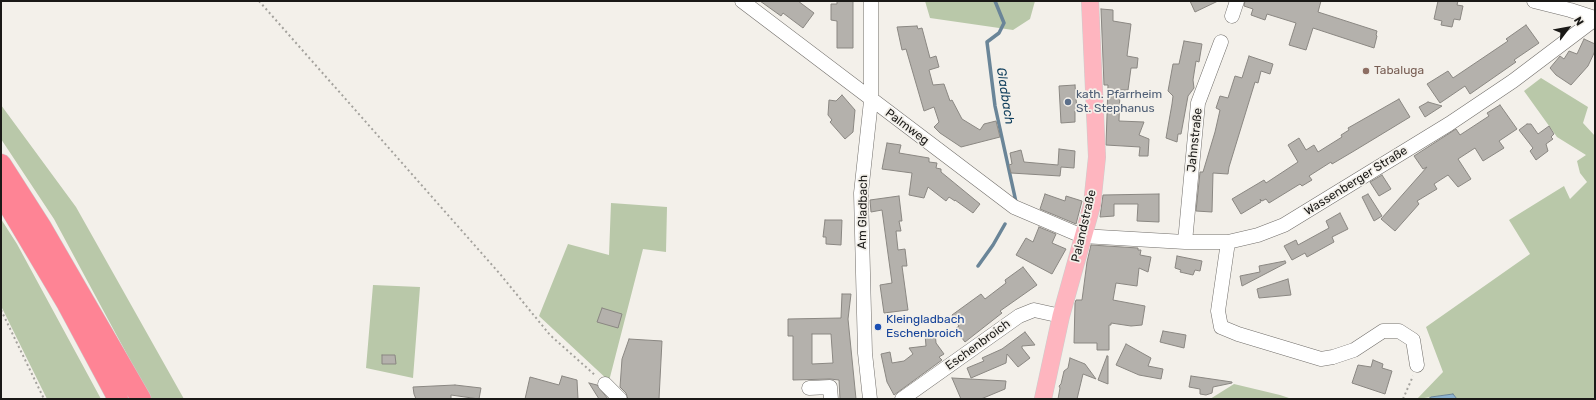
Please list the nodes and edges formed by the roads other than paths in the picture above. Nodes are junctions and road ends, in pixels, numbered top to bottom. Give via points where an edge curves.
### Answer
1 (742, 1) edge
2 (871, 1) edge
3 (1090, 1) edge
4 (1237, 1) edge
5 (1534, 1) edge
6 (1232, 16) dead end
7 (1595, 19) edge
8 (1221, 42) dead end
9 (871, 101) junction
10 (1, 164) edge
11 (1, 193) edge
12 (1082, 236) junction
13 (1185, 242) junction
14 (1228, 242) junction
15 (1061, 316) junction
16 (1417, 365) road end
17 (605, 384) road end
18 (809, 388) dead end
19 (118, 399) edge
20 (141, 399) edge
21 (620, 399) edge
22 (831, 399) edge
23 (870, 399) edge
24 (902, 399) edge
25 (1043, 399) edge

1 - 9 street, Palmweg
2 - 9 street, Am Gladbach
3 - 12 main road, Palandstraße via 1097,157 1092,205
4 - 6 street
5 - 7 street
7 - 14 street, Wassenberger Straße via 1507,85 1284,226
8 - 13 street, Jahnstraße via 1198,103
9 - 12 street, Palmweg via 1014,207
9 - 23 street, Am Gladbach via 861,193 865,353
10 - 20 highway via 42,228
11 - 19 highway via 67,304
12 - 13 street, Wassenberger Straße
12 - 15 main road, Palandstraße
13 - 14 street, Wassenberger Straße
14 - 16 street via 1218,311 1221,327 1321,359 1333,358 1354,350 1383,331 1399,330 1413,340
15 - 24 street, Eschenbroich via 1034,310 1019,316
15 - 25 main road, Palandstraße
17 - 21 street
18 - 22 street via 830,387

